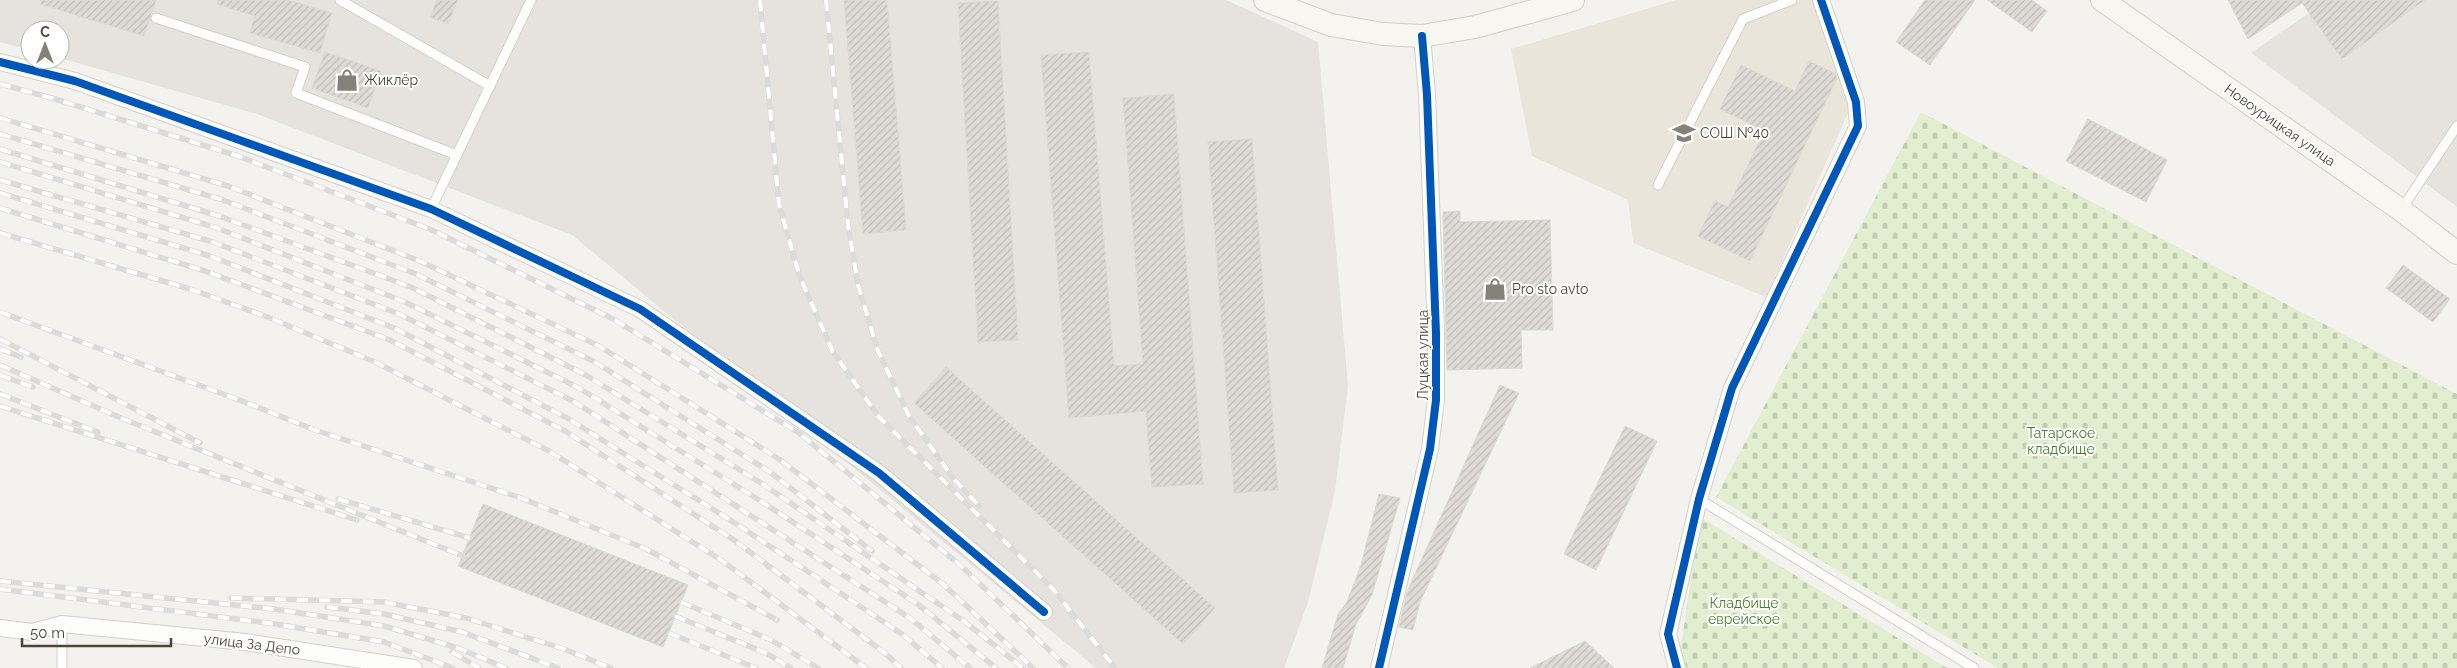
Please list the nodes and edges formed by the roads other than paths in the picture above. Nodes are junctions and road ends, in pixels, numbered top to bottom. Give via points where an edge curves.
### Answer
1 (340, 0) edge
2 (531, 0) edge
3 (1266, 0) edge
4 (1573, 0) edge
5 (1792, 0) edge
6 (1821, 0) edge
7 (2102, 0) edge
8 (156, 18) dead end
9 (1422, 36) junction
10 (0, 62) edge
11 (490, 86) junction
12 (2457, 126) edge
13 (457, 155) junction
14 (1658, 184) dead end
15 (431, 209) junction
16 (2401, 210) junction
17 (2457, 253) edge
18 (1699, 499) junction
19 (1044, 612) dead end
20 (62, 624) junction
21 (0, 628) edge
22 (62, 668) edge
23 (414, 668) edge
24 (1378, 668) edge
25 (1677, 668) edge
26 (1974, 668) edge

1 - 11 lane
2 - 11 lane
3 - 9 main road via 1331,25 1383,34
4 - 9 main road via 1475,27
5 - 14 lane via 1743,19
6 - 18 street via 1856,102 1858,126 1732,388
7 - 16 main road, Новоурицкая улица
8 - 13 lane via 305,67 296,93
9 - 24 street, Луцкая улица via 1427,95 1436,400 1430,449
10 - 15 street via 75,81
11 - 13 lane
12 - 16 lane
13 - 15 lane
15 - 19 street via 640,309 879,473
16 - 17 main road, Новоурицкая улица
18 - 25 street via 1668,634
18 - 26 lane
20 - 21 street, улица За Депо via 32,632
20 - 22 lane
20 - 23 street, улица За Депо via 245,642

